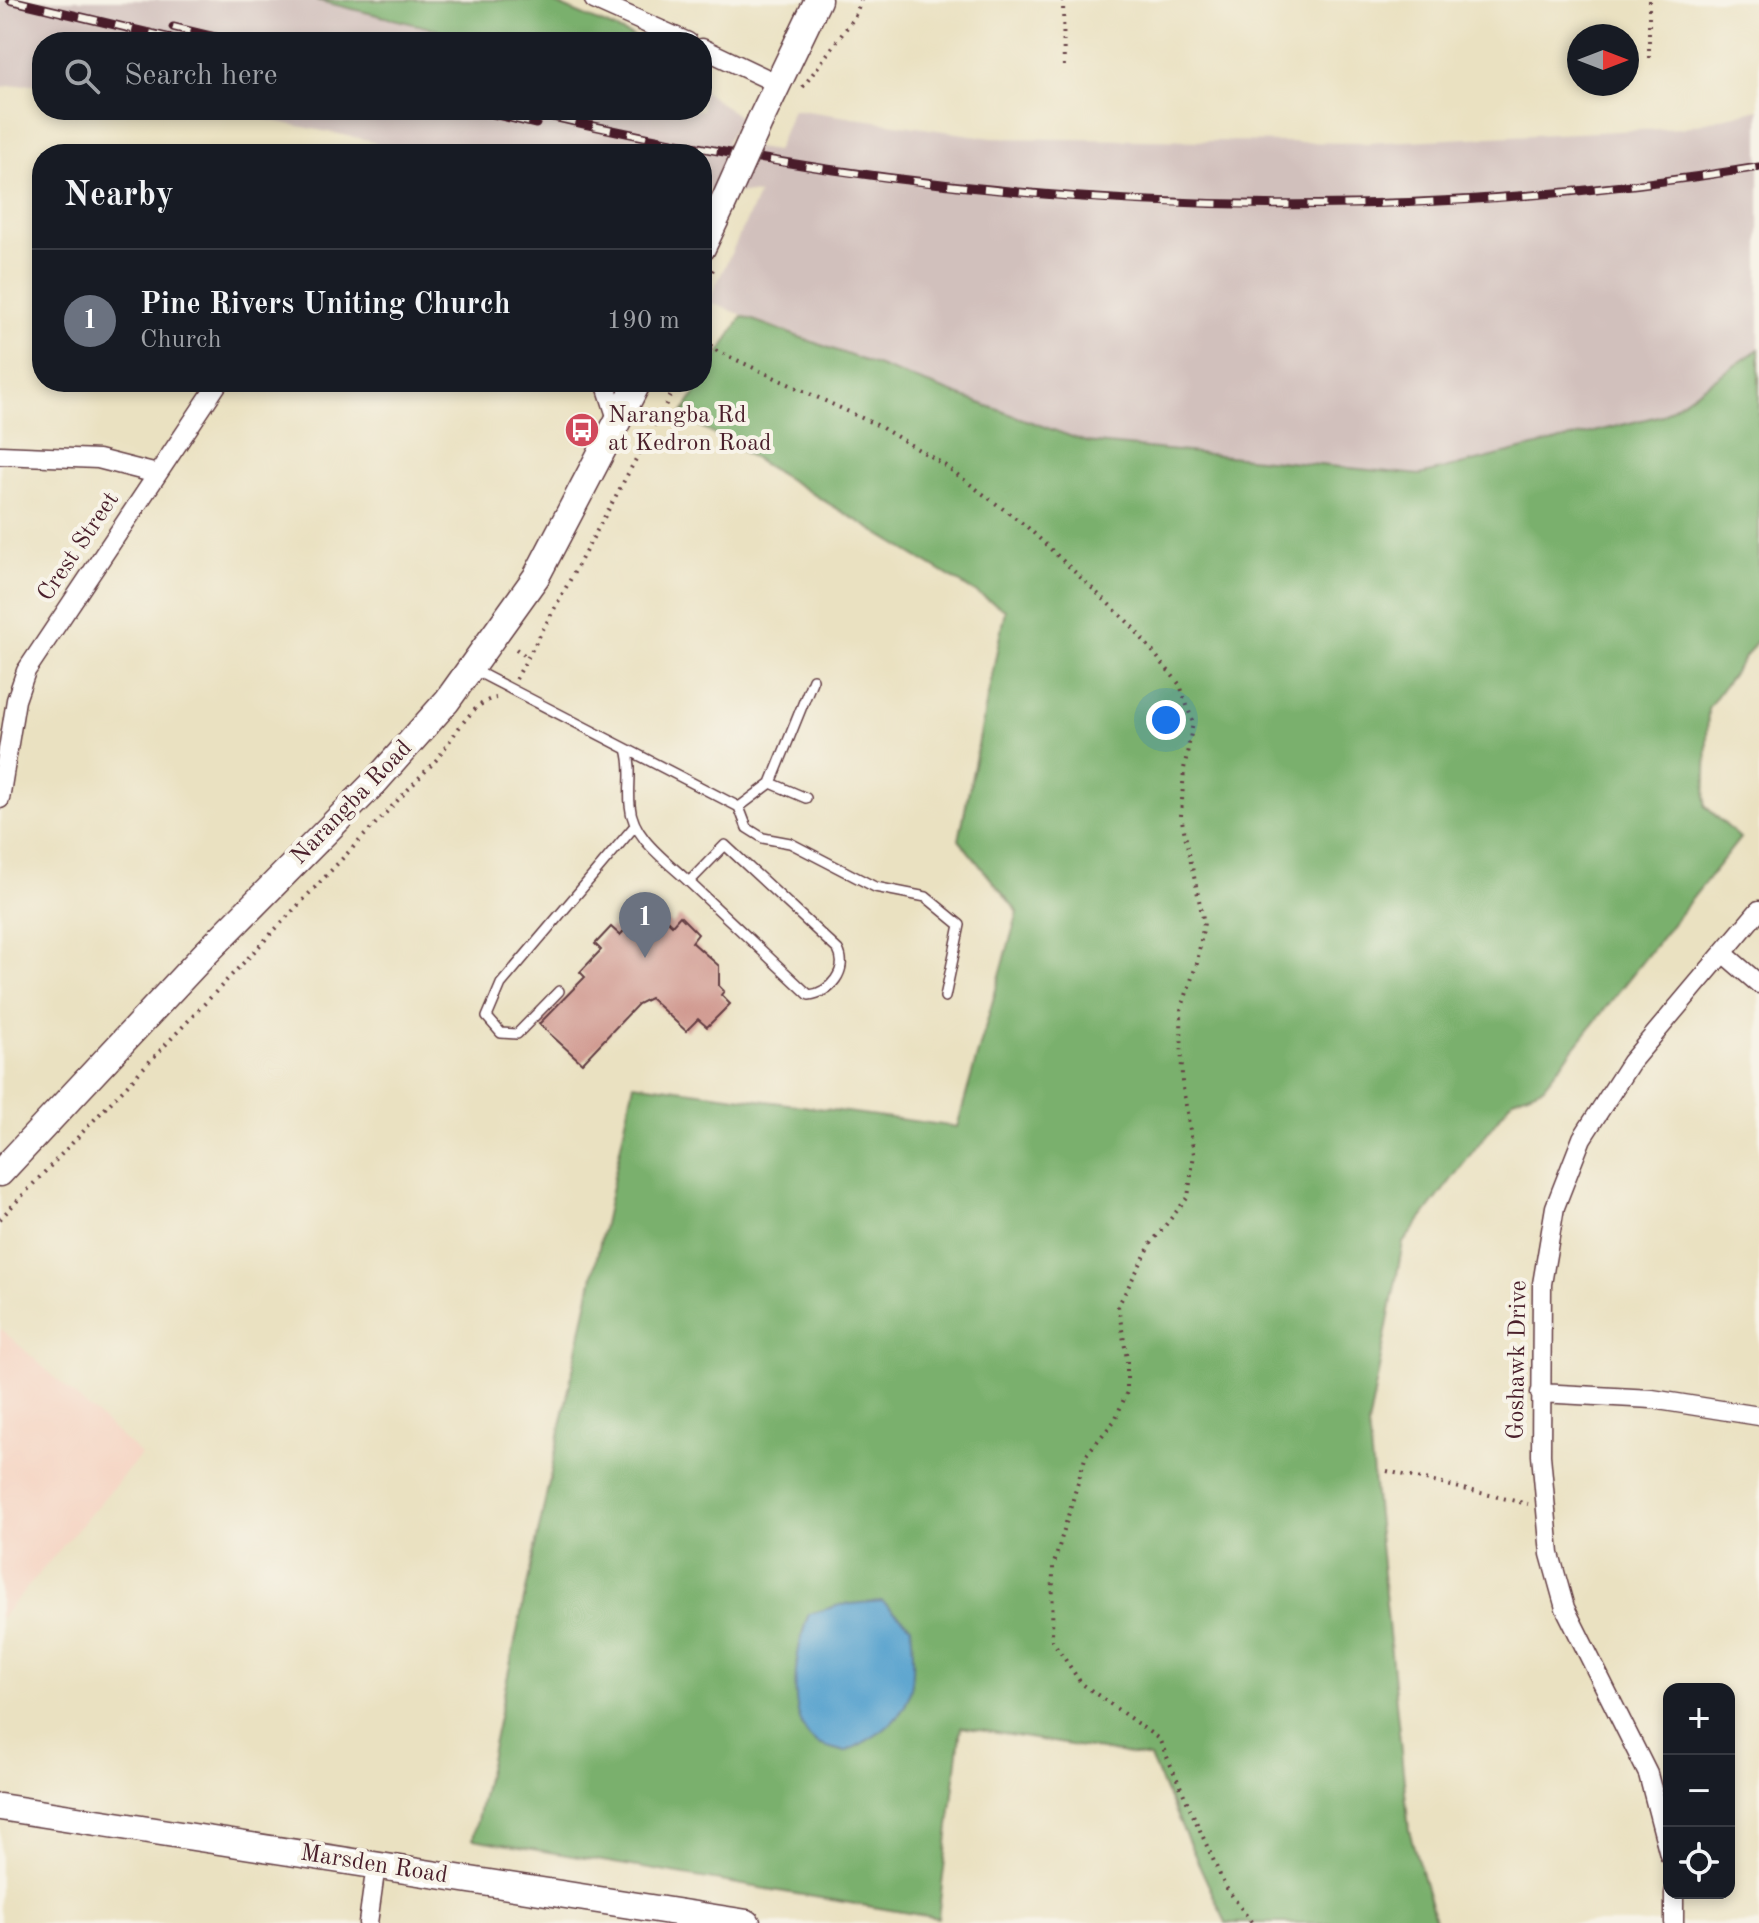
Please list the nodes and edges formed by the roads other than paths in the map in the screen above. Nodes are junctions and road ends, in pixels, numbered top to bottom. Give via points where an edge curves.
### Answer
1 (594, 0) edge
2 (818, 0) edge
3 (666, 32) edge
4 (712, 53) edge
5 (787, 89) junction
6 (712, 227) edge
7 (212, 392) edge
8 (608, 392) edge
9 (633, 392) edge
10 (618, 422) junction
11 (0, 455) edge
12 (157, 474) junction
13 (471, 669) junction
14 (813, 679) dead end
15 (627, 749) junction
16 (771, 783) junction
17 (806, 798) dead end
18 (0, 799) edge
19 (739, 807) junction
20 (633, 828) junction
21 (689, 882) junction
22 (1759, 910) edge
23 (1723, 953) junction
24 (1759, 984) edge
25 (559, 991) dead end
26 (945, 997) dead end
27 (4, 1161) edge
28 (1540, 1393) junction
29 (1759, 1416) edge
30 (0, 1807) edge
31 (1663, 1831) edge
32 (376, 1865) junction
33 (1674, 1899) edge
34 (368, 1923) edge
35 (747, 1923) edge
36 (1674, 1923) edge

1 - 3 street
2 - 5 main road
4 - 5 street
5 - 6 main road, bridge via 760,121
7 - 12 street, Crest Street
8 - 10 street
9 - 10 main road, Narangba Road
10 - 13 main road, Narangba Road via 536,577
11 - 12 street via 98,459
12 - 18 street, Crest Street via 26,671 16,700
13 - 15 lane
13 - 27 main road, Narangba Road via 395,761
14 - 16 lane
15 - 19 lane
15 - 20 lane via 633,769
16 - 17 lane
16 - 19 lane
19 - 26 lane via 747,828 763,838 790,843 875,887 926,897 960,925
20 - 21 lane
20 - 25 lane via 501,984 487,1017 501,1033 517,1034
21 - 21 lane via 809,995 830,987 842,963 838,950 725,845
22 - 23 street, Goshawk Drive
23 - 24 street
23 - 28 street, Goshawk Drive via 1606,1097 1567,1173 1546,1248
28 - 29 street via 1652,1399
28 - 31 street, Goshawk Drive via 1543,1507 1565,1608 1648,1774
30 - 32 main road, Marsden Road
32 - 34 street
32 - 35 main road, Marsden Road
33 - 36 street

